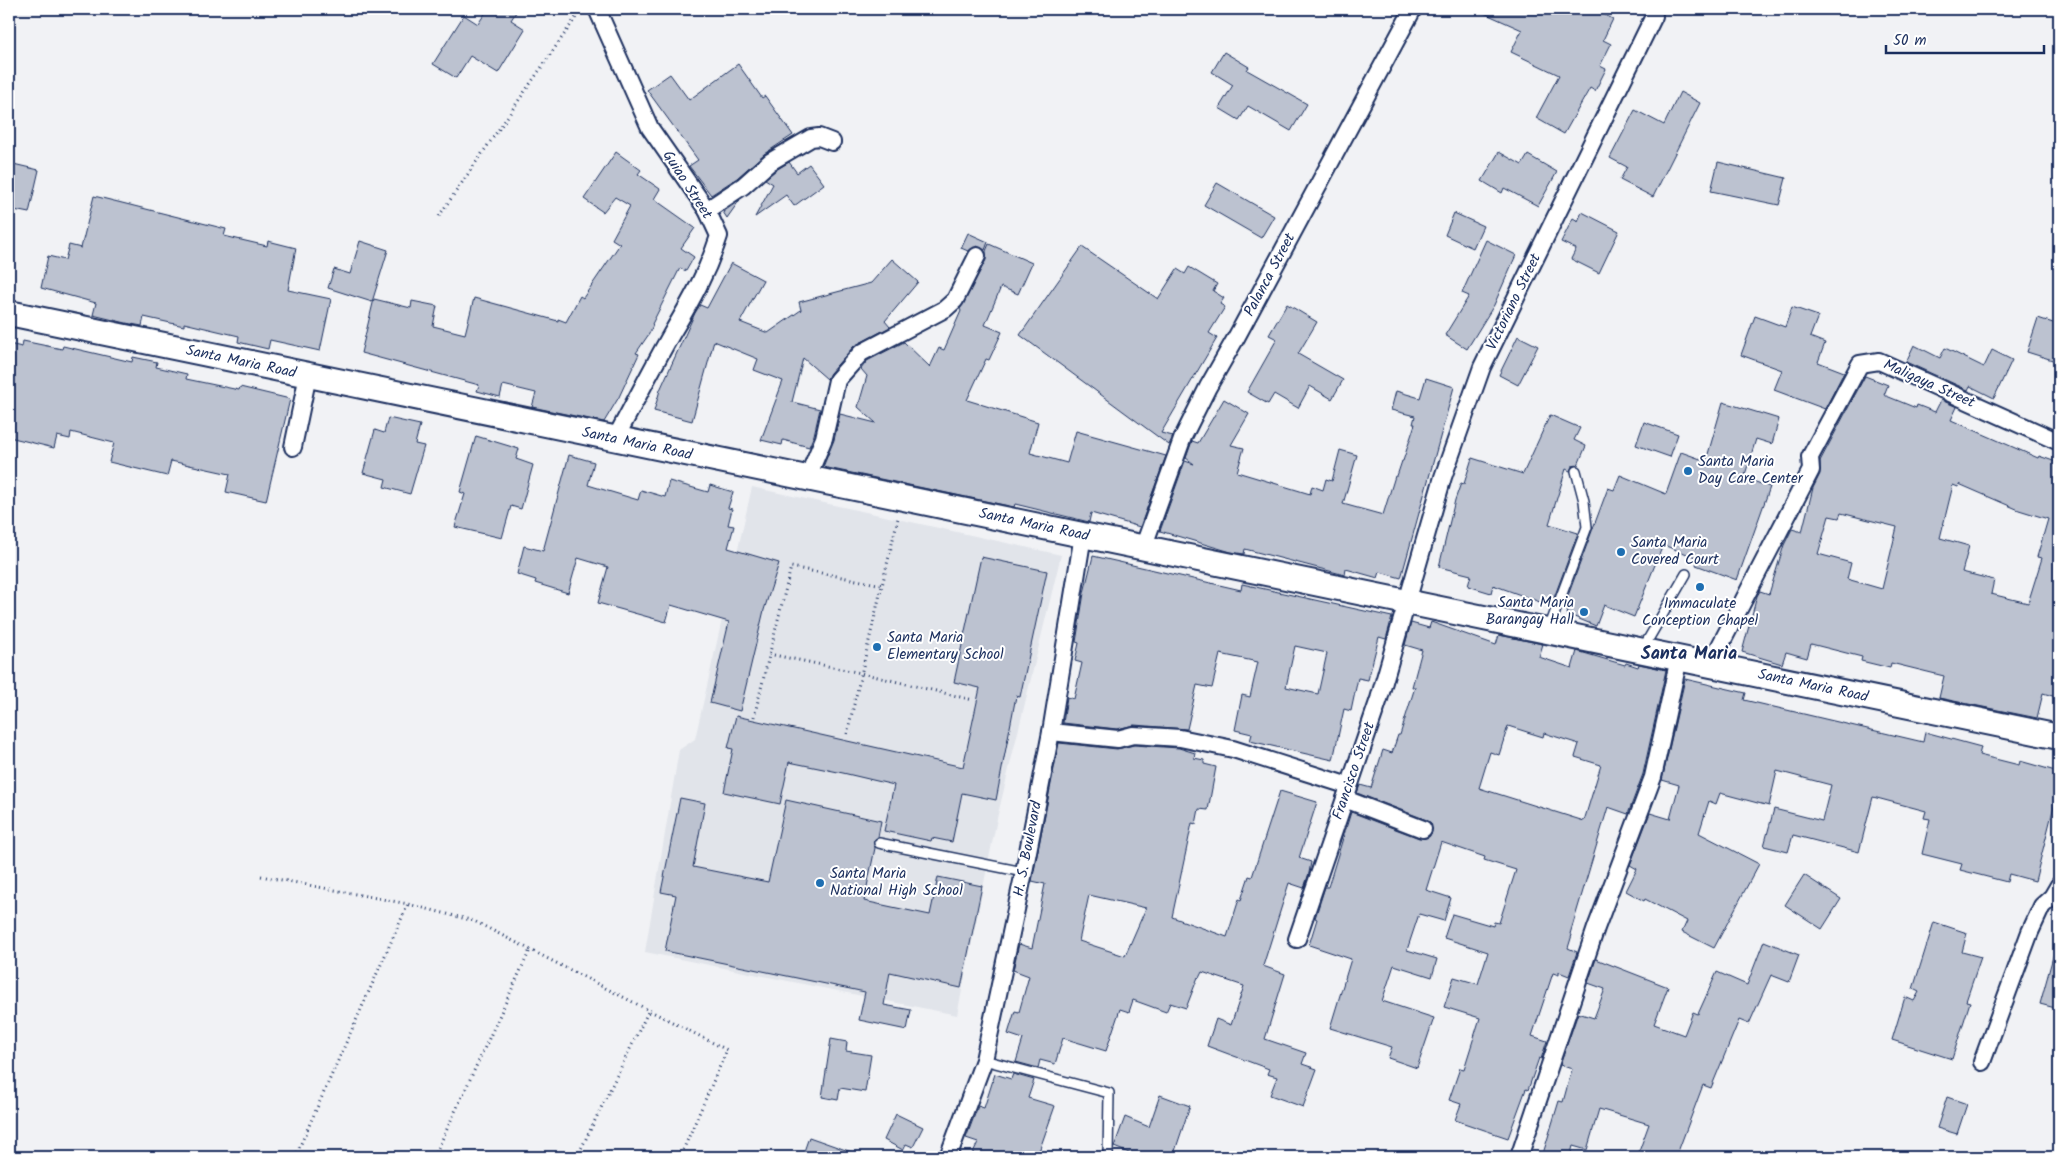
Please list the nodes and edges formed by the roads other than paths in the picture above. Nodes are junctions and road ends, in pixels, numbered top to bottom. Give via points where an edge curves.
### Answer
1 (597, 9) edge
2 (1413, 9) edge
3 (1654, 16) dead end
4 (832, 142) dead end
5 (707, 210) junction
6 (977, 256) dead end
7 (9, 314) edge
8 (308, 376) junction
9 (615, 439) junction
10 (2059, 442) edge
11 (293, 447) dead end
12 (1576, 471) dead end
13 (807, 480) junction
14 (1083, 535) junction
15 (1143, 548) junction
16 (1686, 574) dead end
17 (1408, 602) junction
18 (1548, 631) junction
19 (1642, 650) junction
20 (1679, 658) junction
21 (1710, 665) junction
22 (1051, 732) junction
23 (2059, 736) edge
24 (1347, 793) junction
25 (1423, 829) dead end
26 (879, 843) dead end
27 (1024, 872) junction
28 (2059, 885) edge
29 (1297, 939) dead end
30 (984, 1060) junction
31 (1982, 1062) dead end
32 (948, 1157) edge
33 (1108, 1157) edge
34 (1519, 1157) edge

1 - 5 street, Guiao Street via 650,128
2 - 15 street, Palanca Street via 1208,386 1183,437
3 - 17 street, Victoriano Street via 1482,367 1443,477
4 - 5 street via 811,138 770,162 743,186
5 - 9 street, Guiao Street via 719,236 711,260 697,292
6 - 13 street via 955,300 945,309 862,353 836,380 824,438
7 - 8 main road, Santa Maria Road
8 - 9 main road, Santa Maria Road
8 - 11 street
9 - 13 main road, Santa Maria Road
10 - 21 street, Maligaya Street via 1879,361 1860,364 1810,457 1811,470
12 - 18 lane via 1587,527
13 - 14 main road, Santa Maria Road
14 - 15 main road, Santa Maria Road
14 - 22 street, H. S. Boulevard
15 - 17 main road, Santa Maria Road
16 - 19 lane
17 - 18 main road, Santa Maria Road
17 - 24 street, Francisco Street
18 - 19 main road, Santa Maria Road
19 - 20 main road, Santa Maria Road
20 - 21 main road, Santa Maria Road
20 - 34 street via 1653,777 1596,928
21 - 23 main road, Santa Maria Road
22 - 24 street via 1118,739 1132,735 1180,738 1233,749
22 - 27 street, H. S. Boulevard
24 - 25 street
24 - 29 street, Francisco Street
26 - 27 lane
27 - 30 street, H. S. Boulevard
28 - 31 street via 2042,906 2030,932
30 - 32 street, H. S. Boulevard
30 - 33 lane via 1109,1093

